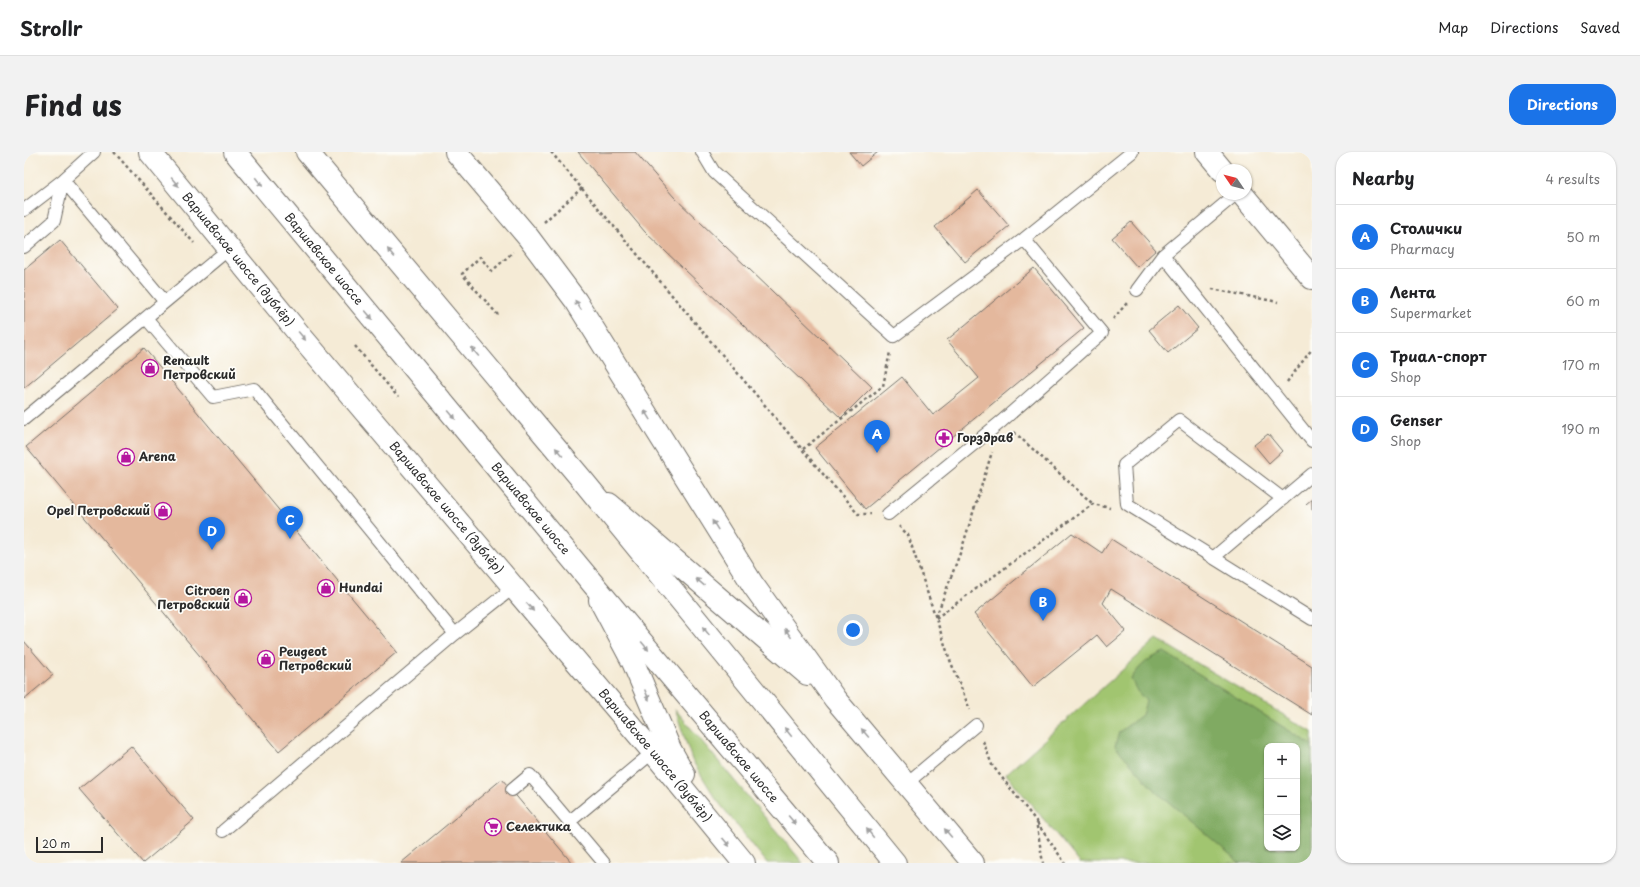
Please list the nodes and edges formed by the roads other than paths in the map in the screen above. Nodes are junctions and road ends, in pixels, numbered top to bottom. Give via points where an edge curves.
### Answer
1 (94, 152) edge
2 (150, 152) edge
3 (235, 152) edge
4 (307, 152) edge
5 (456, 152) edge
6 (702, 152) edge
7 (1132, 152) edge
8 (1207, 152) edge
9 (1217, 164) edge
10 (63, 180) junction
11 (1228, 200) edge
12 (1247, 200) edge
13 (24, 210) edge
14 (1024, 239) junction
15 (24, 247) edge
16 (230, 248) junction
17 (1163, 255) junction
18 (1312, 278) edge
19 (1137, 290) road end
20 (165, 302) junction
21 (146, 318) junction
22 (24, 419) edge
23 (1312, 441) edge
24 (1312, 474) edge
25 (584, 482) junction
26 (1283, 499) junction
27 (888, 514) road end
28 (1214, 558) junction
29 (592, 584) junction
30 (514, 587) junction
31 (1312, 619) edge
32 (455, 634) junction
33 (835, 698) junction
34 (976, 725) road end
35 (653, 752) junction
36 (907, 783) junction
37 (512, 790) dead end
38 (709, 821) junction
39 (569, 822) junction
40 (223, 831) dead end
41 (604, 863) edge
42 (744, 863) edge
43 (828, 863) edge
44 (895, 863) edge
45 (973, 863) edge

1 - 10 lane
2 -> 16 main road, Варшавское шоссе (дублёр)
3 -> 29 main road, Варшавское шоссе
25 -> 4 main road
33 -> 5 main road via 753,585 576,301 528,237
6 - 14 lane via 714,172 894,336
7 - 14 lane
8 - 9 main road
10 - 13 lane
10 - 15 lane via 54,221
10 - 20 lane
11 - 17 lane
12 - 18 main road
14 - 27 lane via 1102,333 1002,421
16 - 20 lane
16 -> 30 main road, Варшавское шоссе (дублёр)
17 - 19 lane
17 - 23 lane
20 - 21 lane
21 - 22 lane
21 - 32 lane via 213,398 254,389
24 - 26 lane
33 -> 25 main road
44 -> 25 main road
26 - 28 lane
26 - 28 lane via 1179,420 1124,465 1127,504
28 - 31 lane
29 -> 38 main road via 632,662 670,749
29 -> 43 main road, Варшавское шоссе
30 - 32 lane
30 -> 35 main road, Варшавское шоссе (дублёр)
32 - 40 lane
36 -> 33 main road
34 - 36 lane
35 - 38 main road, Варшавское шоссе (дублёр)
35 - 39 lane
45 -> 36 main road
37 - 39 lane via 530,775
38 -> 42 main road, Варшавское шоссе (дублёр)
39 - 41 lane

